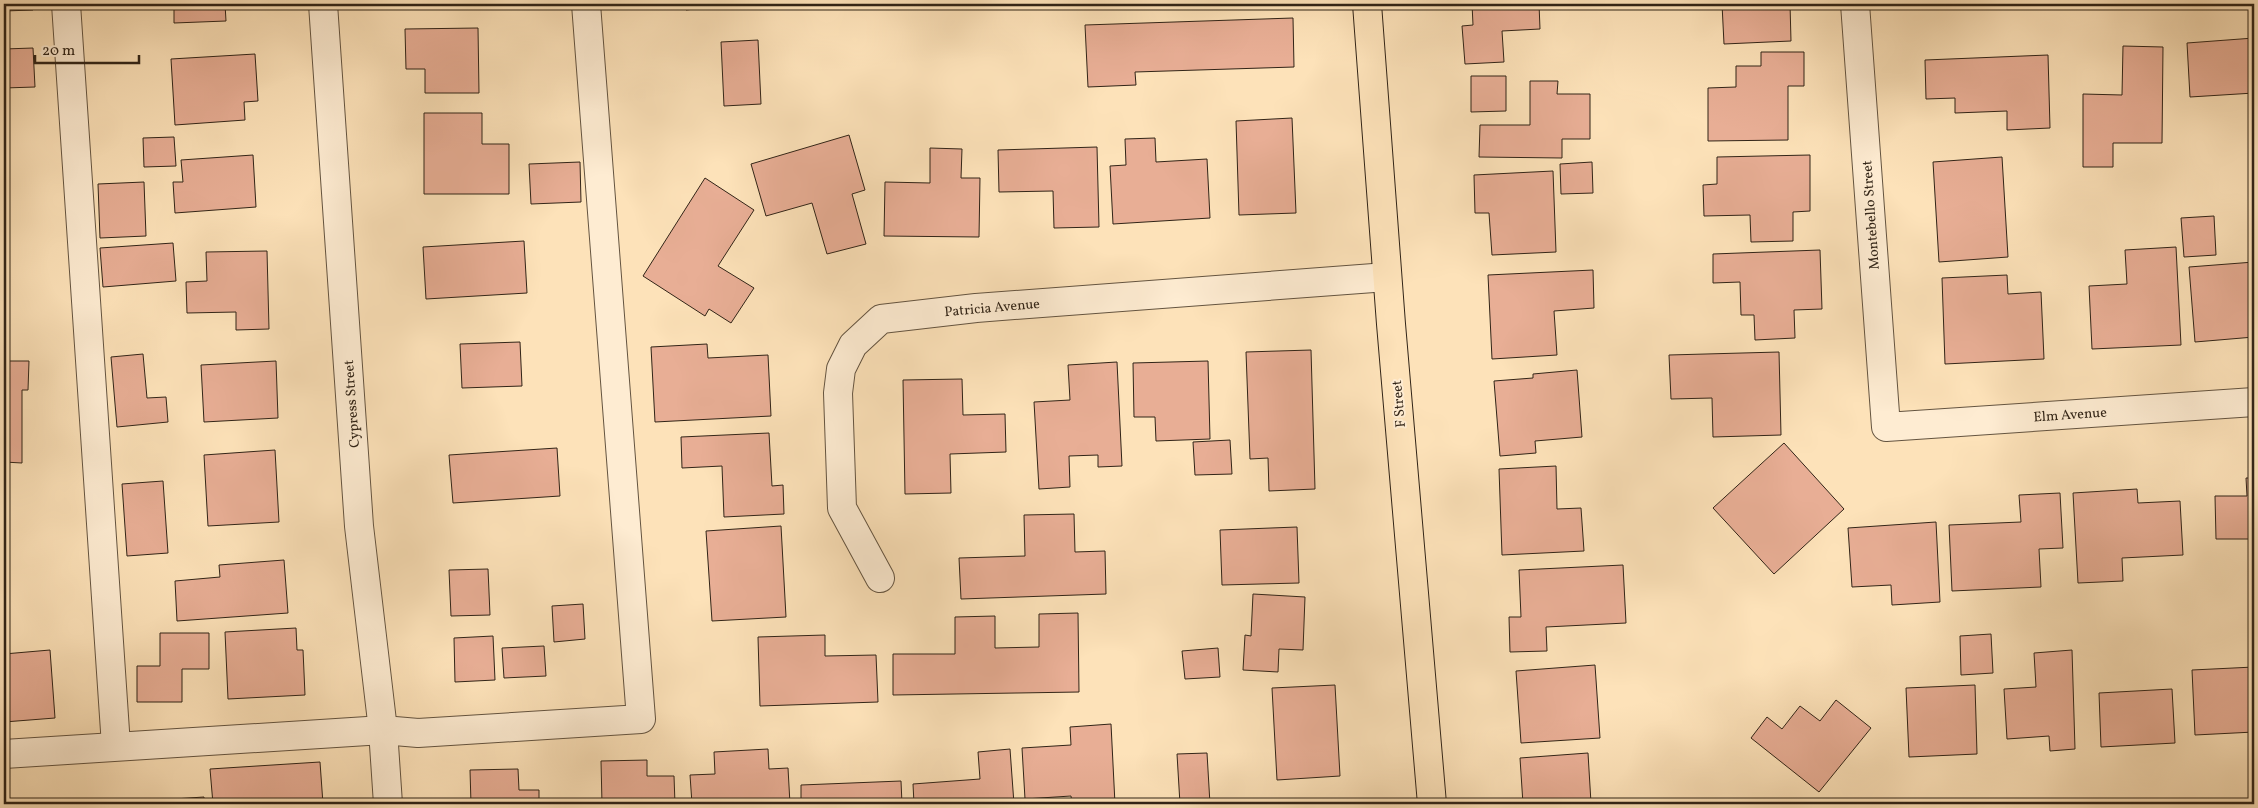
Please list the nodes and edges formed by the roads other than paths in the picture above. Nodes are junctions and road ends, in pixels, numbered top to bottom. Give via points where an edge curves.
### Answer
1 (66, 4) edge
2 (323, 4) edge
3 (586, 4) edge
4 (1367, 4) edge
5 (1855, 4) edge
6 (1387, 277) junction
7 (2254, 402) edge
8 (1886, 427) joint
9 (880, 578) dead end
10 (383, 730) junction
11 (116, 746) junction
12 (4, 754) edge
13 (388, 804) edge
14 (1432, 804) edge

1 - 11 street
2 - 10 street, Cypress Street via 359,526
3 - 10 street via 641,719 418,733
4 - 6 main road, F Street
5 - 8 street, Montebello Street
6 - 9 street, Patricia Avenue via 976,308 881,319 853,345 840,369 838,393 842,508
6 - 14 main road, F Street
7 - 8 street, Elm Avenue
10 - 11 street
10 - 13 street, Cypress Street
11 - 12 street

